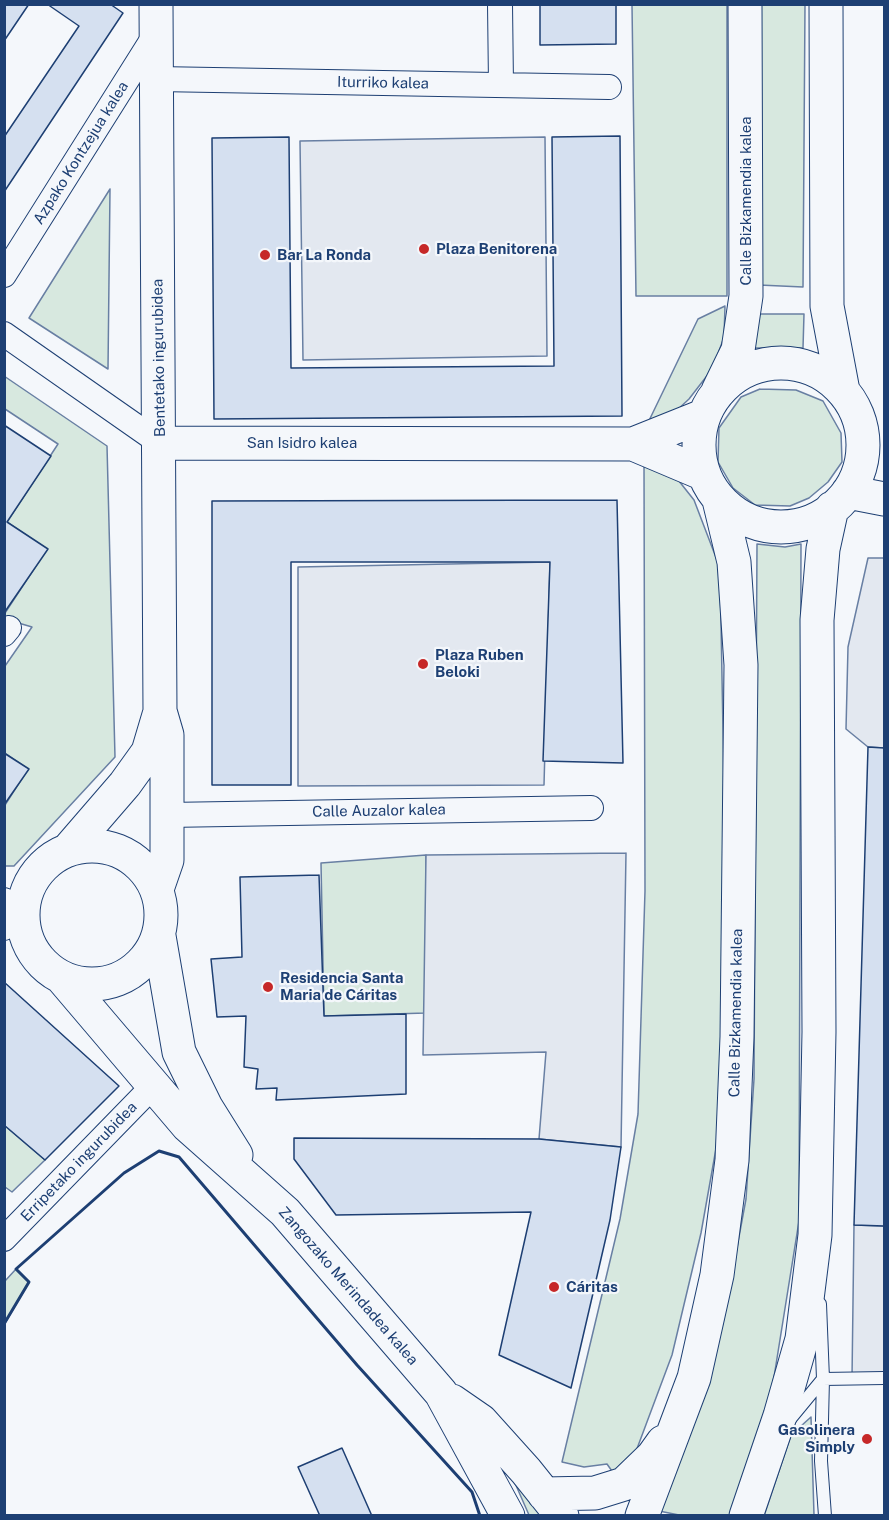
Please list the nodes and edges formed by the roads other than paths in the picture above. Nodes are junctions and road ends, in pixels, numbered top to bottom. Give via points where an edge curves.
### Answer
1 (500, 4) edge
2 (745, 4) edge
3 (826, 4) edge
4 (157, 18) edge
5 (157, 79) junction
6 (501, 85) junction
7 (609, 87) dead end
8 (4, 275) edge
9 (4, 334) edge
10 (843, 391) junction
11 (711, 404) junction
12 (160, 443) junction
13 (633, 444) junction
14 (874, 461) edge
15 (712, 487) junction
16 (885, 499) edge
17 (840, 500) junction
18 (160, 711) junction
19 (591, 808) dead end
20 (166, 815) junction
21 (68, 850) junction
22 (157, 889) junction
23 (14, 914) edge
24 (159, 936) junction
25 (63, 979) junction
26 (153, 1086) junction
27 (252, 1181) junction
28 (6, 1234) edge
29 (815, 1235) junction
30 (885, 1378) edge
31 (824, 1379) junction
32 (441, 1393) junction
33 (681, 1416) junction
34 (772, 1440) junction
35 (553, 1505) edge
36 (508, 1515) edge
37 (642, 1515) edge
38 (746, 1515) edge
39 (825, 1515) edge

1 - 6 street
2 - 11 main road, Calle Bizkamendia kalea via 746,296 738,350
3 - 10 main road via 827,306
4 - 5 main road, Bentetako ingurubidea
4 - 8 street, Azpako Kontzejua kalea
5 - 6 street, Iturriko kalea
5 - 12 main road, Bentetako ingurubidea
6 - 7 street, Iturriko kalea
9 - 12 street
10 - 11 main road via 821,373 795,363 766,364 740,373
10 - 14 main road via 855,409
11 - 13 main road, San Isidro kalea
11 - 15 main road via 699,435 699,454
12 - 13 main road, San Isidro kalea
12 - 18 main road, Bentetako ingurubidea
13 - 15 main road, San Isidro kalea
14 - 17 main road via 858,473
15 - 17 main road via 739,516 762,525 811,521
15 - 33 main road, Calle Bizkamendia kalea via 734,562 741,665 737,1037 732,1160 717,1275 694,1378
16 - 17 main road
17 - 29 main road via 823,549 817,620 819,1032
18 - 20 main road, Bentetako ingurubidea via 167,735
18 - 21 main road, Bentetako ingurubidea via 148,753
19 - 20 street, Calle Auzalor kalea
20 - 22 main road, Bentetako ingurubidea via 167,860
21 - 22 main road via 88,846 110,848 130,856
21 - 23 main road via 36,874
22 - 24 main road via 162,912
23 - 25 main road via 34,954
24 - 25 main road via 148,957 131,973 109,983 86,985
24 - 27 main road, Zangozako Merindadea kalea via 179,1052 206,1107
25 - 26 main road, Zangozako Merindadea kalea
26 - 27 main road, Zangozako Merindadea kalea via 188,1126
26 - 28 street, Erripetako ingurubidea
27 - 32 main road, Zangozako Merindadea kalea via 285,1212
29 - 31 lane
29 - 34 main road via 802,1339
30 - 31 lane
31 - 34 lane
31 - 39 lane via 821,1461
32 - 35 main road, Zangozako Merindadea kalea via 481,1421
32 - 36 main road, Zangozako Merindadea kalea
33 - 35 main road via 653,1456 624,1484
33 - 37 main road, Calle Bizkamendia kalea
34 - 38 main road

